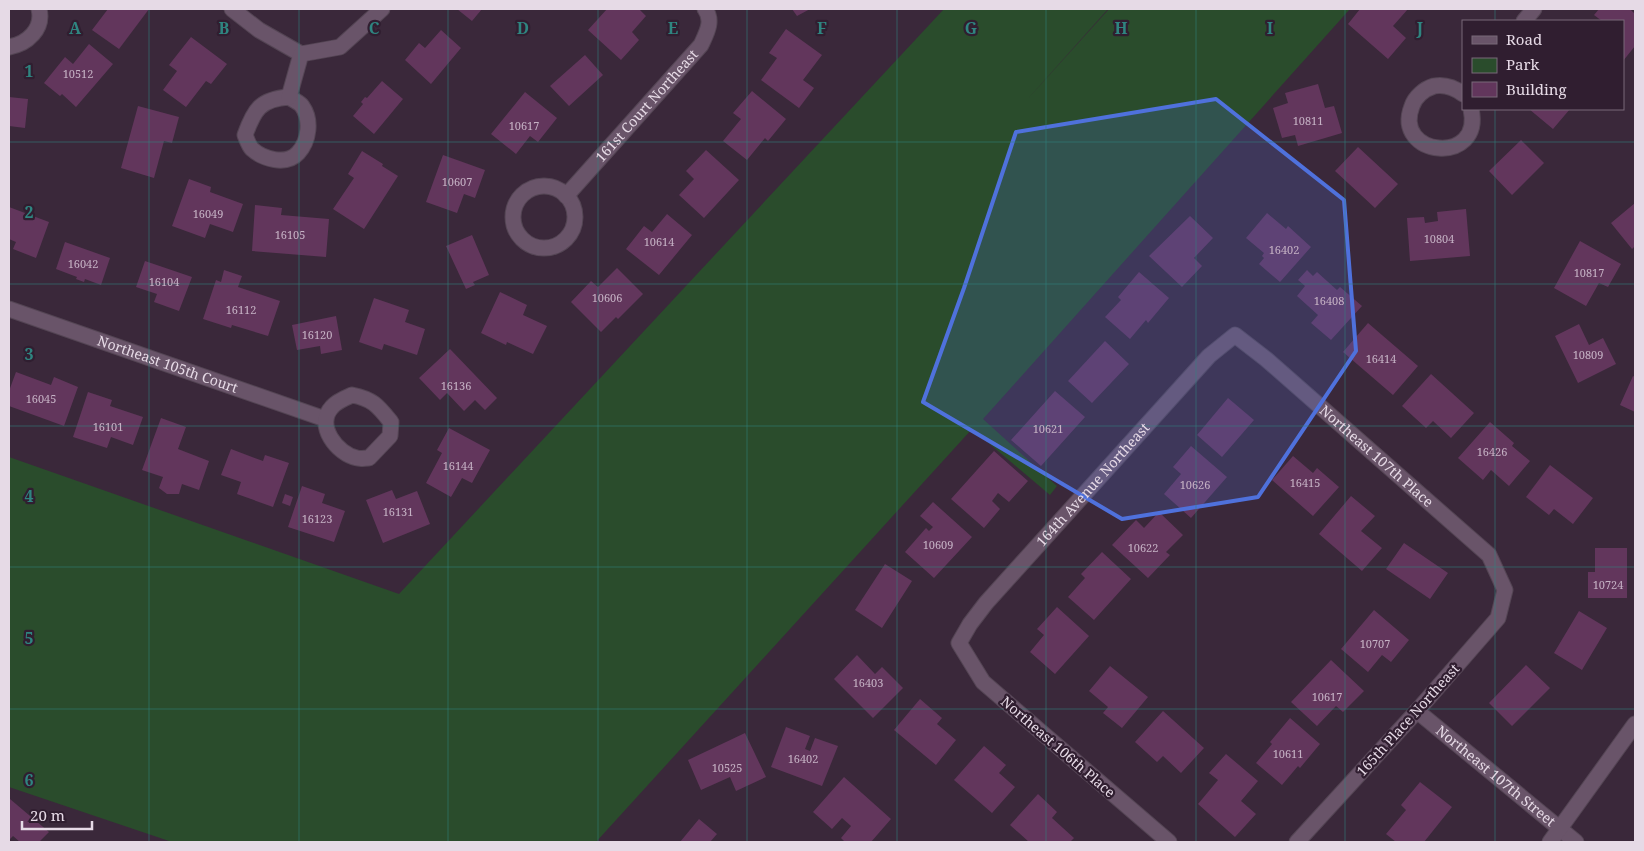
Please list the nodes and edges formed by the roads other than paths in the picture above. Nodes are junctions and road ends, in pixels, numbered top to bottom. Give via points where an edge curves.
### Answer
1 (39, 9) edge
2 (232, 9) edge
3 (382, 9) edge
4 (705, 9) edge
5 (1534, 9) edge
6 (1525, 20) edge
7 (9, 47) edge
8 (301, 54) junction
9 (1462, 93) edge
10 (289, 97) junction
11 (1471, 110) edge
12 (566, 196) junction
13 (9, 309) edge
14 (1235, 335) joint
15 (325, 419) junction
16 (1505, 590) joint
17 (959, 642) joint
18 (1417, 711) junction
19 (1635, 724) edge
20 (1560, 828) junction
21 (1169, 842) edge
22 (1297, 842) edge
23 (1550, 842) edge
24 (1576, 842) edge

1 - 7 street via 42,18 37,30 25,41
2 - 8 street via 259,30
3 - 8 street via 340,47
4 - 12 street, 161st Court Northeast via 709,28 701,45
5 - 6 street
8 - 10 street
9 - 11 street via 1444,86 1424,90 1412,105 1409,115 1414,134 1420,142 1438,149 1449,148 1458,144 1471,130
10 - 10 street via 301,105 306,115 305,142 297,154 282,160 265,158 251,148 245,135 251,117 268,101
12 - 12 street via 558,190 539,186 522,196 515,208 514,223 524,240 543,248 563,242 574,225 575,214
13 - 15 street, Northeast 105th Court
14 - 16 street, Northeast 107th Place via 1489,555
14 - 17 street, 164th Avenue Northeast via 1209,356 1052,529 986,603
15 - 15 street via 334,444 358,458 369,458 390,436 391,422 367,398 352,395 338,401
16 - 18 street, 165th Place Northeast via 1498,618
17 - 21 street, Northeast 106th Place via 983,682
18 - 20 street, Northeast 107th Street
18 - 22 street, 165th Place Northeast
19 - 20 street
20 - 23 street
20 - 24 street, Northeast 107th Street

